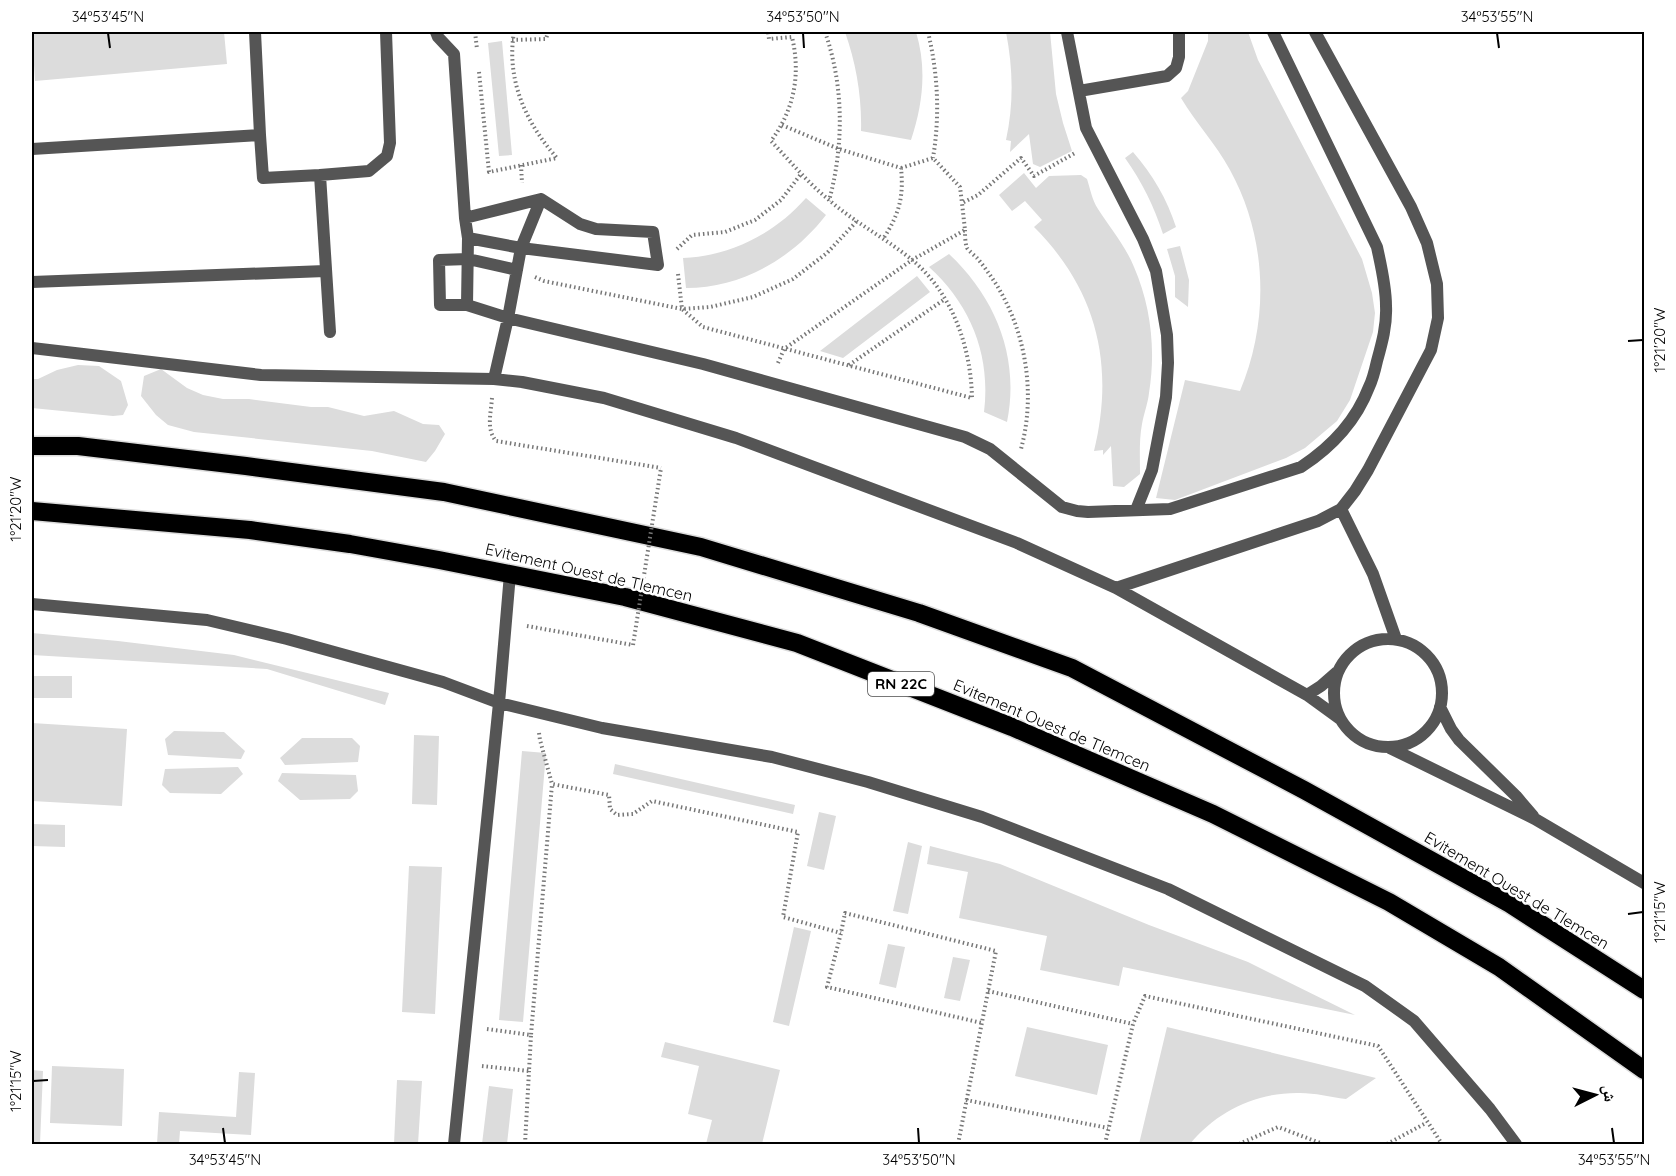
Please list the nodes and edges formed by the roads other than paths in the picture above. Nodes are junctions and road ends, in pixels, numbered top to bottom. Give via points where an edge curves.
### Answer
1 (255, 32) edge
2 (386, 32) edge
3 (436, 32) edge
4 (1067, 32) edge
5 (1179, 32) edge
6 (1273, 32) edge
7 (1315, 32) edge
8 (1079, 91) junction
9 (260, 135) junction
10 (32, 149) edge
11 (320, 175) junction
12 (541, 199) junction
13 (465, 218) junction
14 (468, 238) junction
15 (521, 248) junction
16 (468, 259) junction
17 (516, 270) junction
18 (325, 271) junction
19 (32, 282) edge
20 (467, 305) junction
21 (508, 318) junction
22 (330, 332) dead end
23 (32, 348) edge
24 (494, 379) junction
25 (32, 438) edge
26 (32, 446) edge
27 (78, 446) junction
28 (1341, 509) junction
29 (1136, 510) junction
30 (32, 512) edge
31 (81, 515) junction
32 (32, 516) edge
33 (510, 574) junction
34 (1116, 588) junction
35 (32, 604) edge
36 (1396, 639) junction
37 (1339, 670) junction
38 (1307, 695) junction
39 (499, 703) junction
40 (1440, 707) junction
41 (1340, 719) junction
42 (1389, 748) junction
43 (1535, 819) junction
44 (1644, 883) edge
45 (1644, 990) edge
46 (1644, 1070) edge
47 (454, 1144) edge
48 (1516, 1144) edge

1 - 9 street
2 - 11 street via 390,143 387,156 369,171
3 - 13 street via 454,54
4 - 8 street
5 - 8 street via 1176,68 1167,76
6 - 29 street via 1377,247 1386,306 1380,351 1369,388 1353,417 1319,455 1301,467 1170,509
7 - 28 street via 1411,207 1427,243 1437,284 1438,318 1431,350 1368,470
8 - 29 street via 1086,128 1156,271 1167,335 1166,397 1152,470
9 - 10 street
9 - 11 street via 263,178
11 - 18 street
12 - 13 street
12 - 15 street
12 - 15 street via 580,224 596,229 653,232 658,265
13 - 14 street
14 - 15 street
14 - 16 street
15 - 17 street
16 - 17 street
16 - 20 street
16 - 20 street via 438,260 440,305
17 - 21 street
18 - 19 street
18 - 22 street
20 - 21 street
21 - 24 street
21 - 29 street via 655,352 965,437 990,450 1062,507 1088,512
23 - 24 street via 261,375
24 - 34 street via 604,398 736,438 1017,543
25 - 27 highway
26 - 27 highway, Evitement Ouest de Tlemcen
27 - 45 highway, Evitement Ouest de Tlemcen via 444,492 701,547 919,613 1072,668 1510,904
28 - 34 street via 1318,521
28 - 36 street via 1372,574
30 - 31 highway, Evitement Ouest de Tlemcen / RN 22C
31 - 32 highway, RN 22C
31 - 33 highway, Evitement Ouest de Tlemcen / RN 22C via 250,530
33 - 39 street
33 - 46 highway, Evitement Ouest de Tlemcen / RN 22C via 625,597 797,643 1012,727 1192,805 1379,897 1499,966
34 - 38 street
35 - 39 street via 207,620 443,682
36 - 37 street via 1376,640 1358,648
36 - 40 street via 1415,646 1436,668 1442,687
37 - 38 street
37 - 41 street via 1334,700
38 - 41 street
39 - 47 street
39 - 48 street via 602,728 772,758 868,782 982,816 1168,888 1365,986 1397,1008 1414,1021
40 - 42 street via 1432,725 1418,739
40 - 43 street via 1459,740
41 - 42 street via 1360,741
42 - 43 street
43 - 44 street

